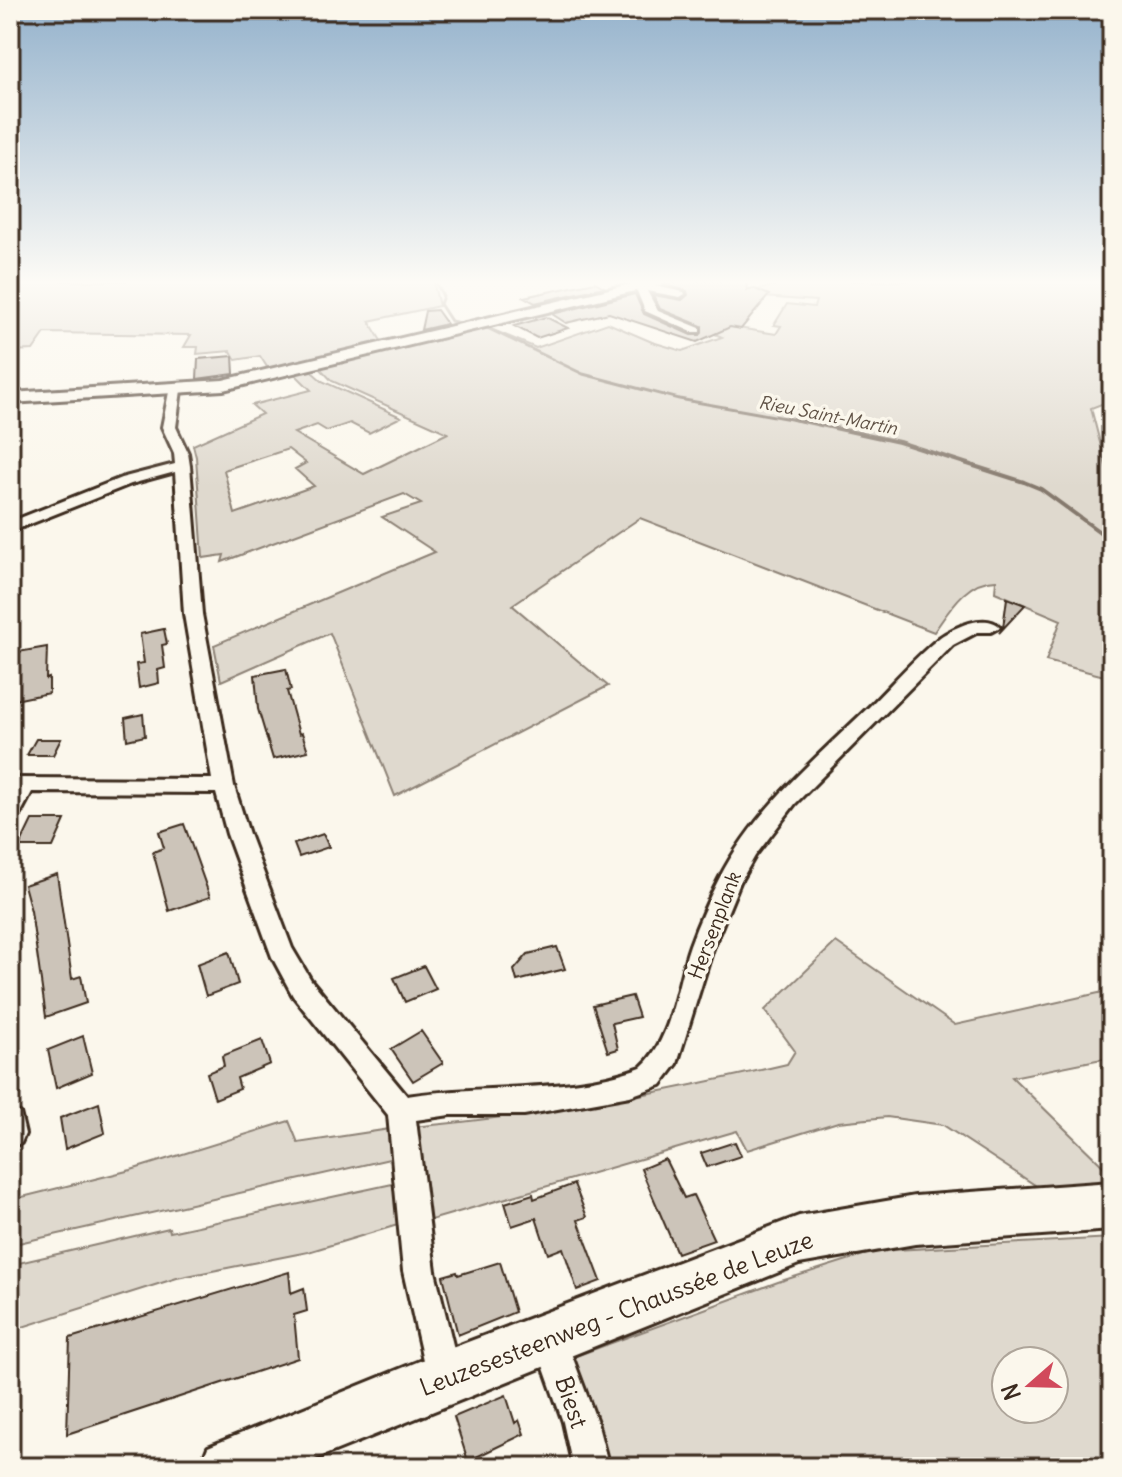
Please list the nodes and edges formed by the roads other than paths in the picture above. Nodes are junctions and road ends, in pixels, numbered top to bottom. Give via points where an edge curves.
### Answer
1 (370, 350) edge
2 (175, 390) junction
3 (10, 398) edge
4 (183, 466) junction
5 (10, 527) edge
6 (991, 627) dead end
7 (18, 785) edge
8 (224, 786) junction
9 (10, 813) edge
10 (401, 1110) junction
11 (1112, 1206) edge
12 (549, 1337) junction
13 (444, 1378) junction
14 (228, 1467) edge
15 (591, 1467) edge

1 - 2 street via 231,383
2 - 3 street
2 - 4 street via 169,427
4 - 5 street via 126,481
4 - 8 street via 193,614
6 - 10 street, Hersenplank via 975,627 947,641 765,826 729,881 702,945 664,1064 651,1076 524,1102 450,1102
7 - 8 street
7 - 9 street
8 - 10 street via 281,950 302,988
10 - 13 street via 419,1271
11 - 12 main road, Leuzesesteenweg - Chaussée de Leuze via 849,1228 799,1240
12 - 13 main road, Leuzesesteenweg - Chaussée de Leuze
12 - 15 street, Biest
13 - 14 main road, Leuzesesteenweg - Chaussée de Leuze

